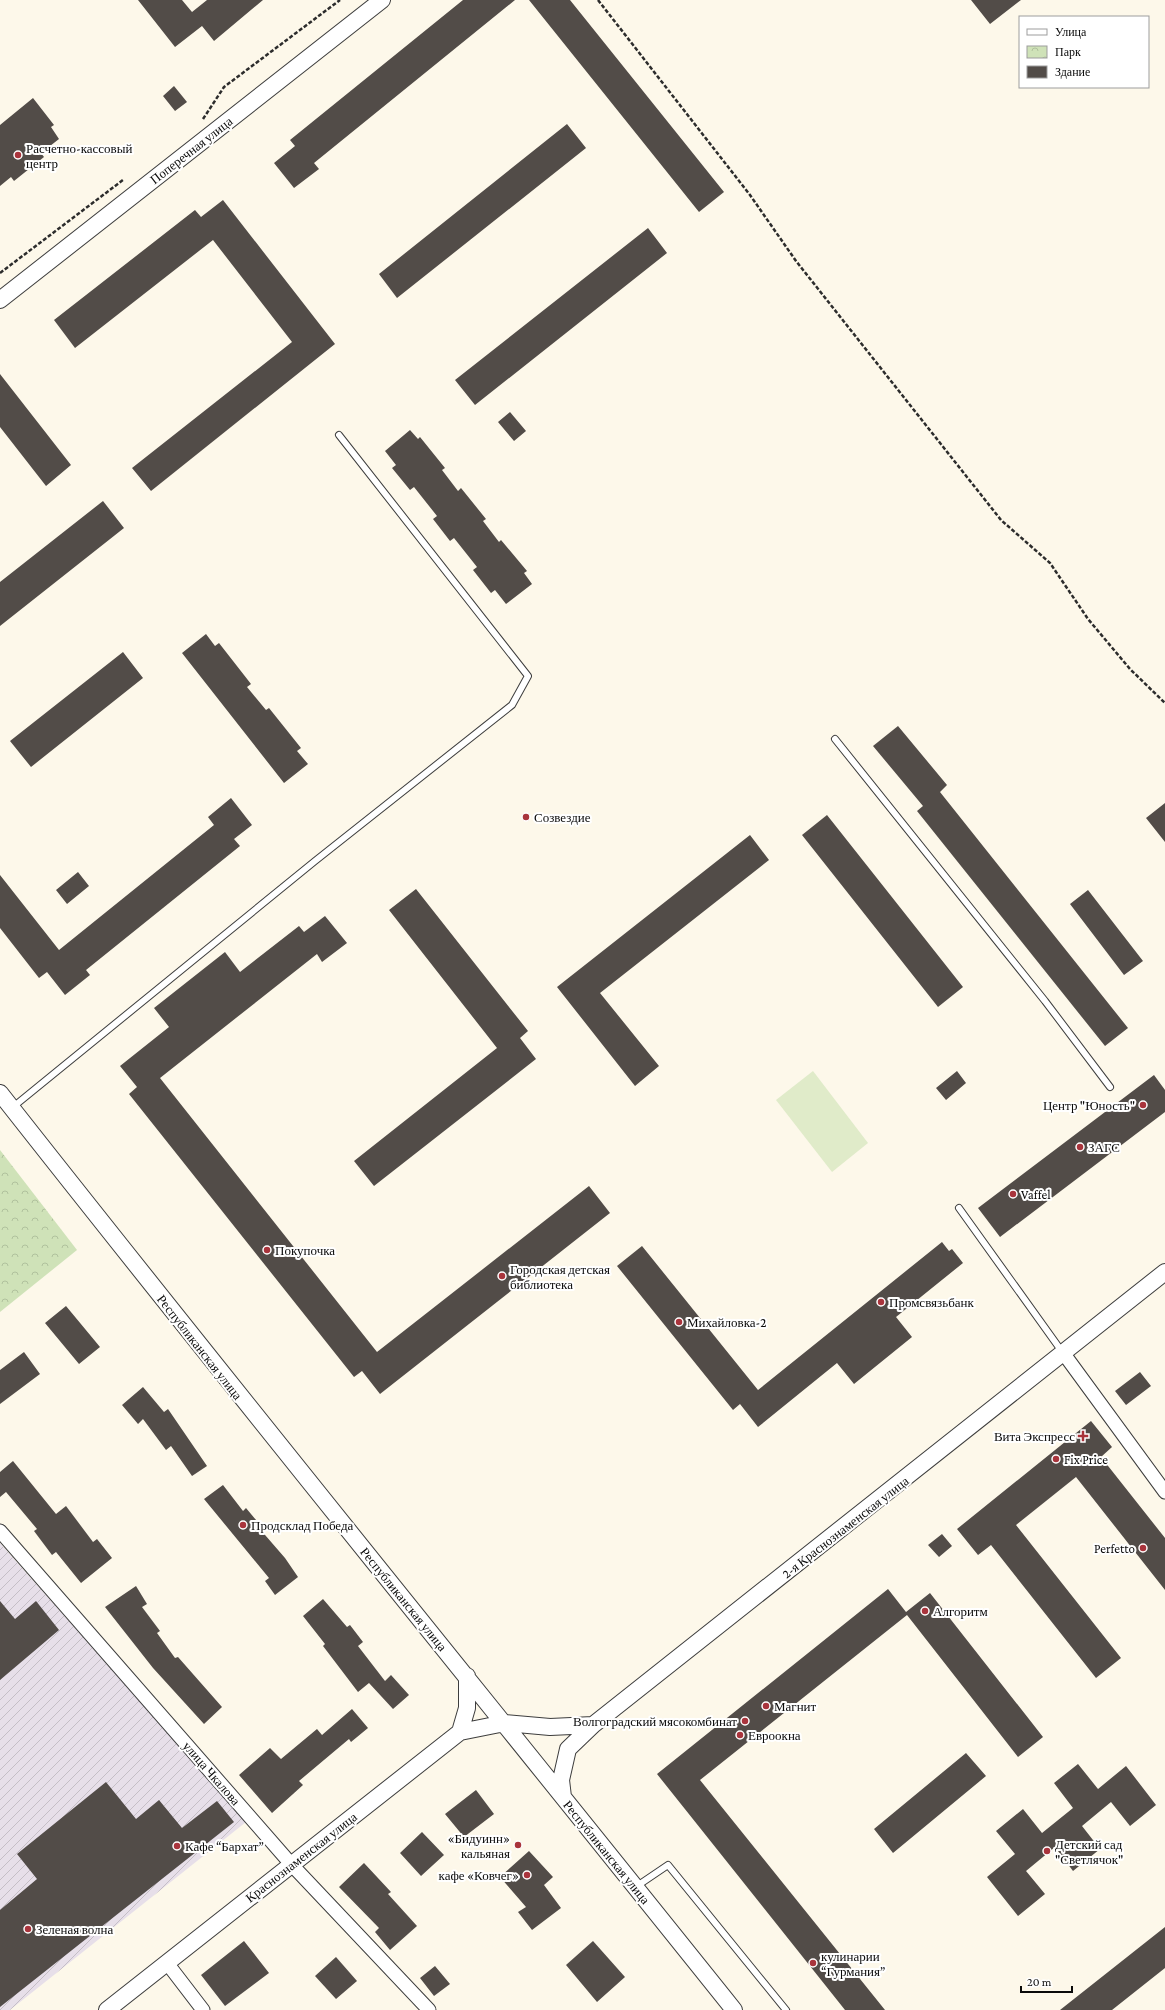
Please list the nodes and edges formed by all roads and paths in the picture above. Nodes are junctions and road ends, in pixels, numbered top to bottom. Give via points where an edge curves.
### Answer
1 (340, 0) edge
2 (382, 0) edge
3 (598, 0) edge
4 (202, 120) dead end
5 (127, 178) dead end
6 (0, 273) edge
7 (0, 300) edge
8 (339, 435) dead end
9 (1165, 703) edge
10 (835, 739) dead end
11 (1110, 1087) dead end
12 (0, 1093) edge
13 (11, 1108) junction
14 (959, 1208) dead end
15 (1165, 1272) edge
16 (1064, 1354) junction
17 (1165, 1492) edge
18 (0, 1531) edge
19 (467, 1676) junction
20 (505, 1723) junction
21 (593, 1725) junction
22 (460, 1732) junction
23 (563, 1797) junction
24 (291, 1864) junction
25 (635, 1887) junction
26 (167, 1963) junction
27 (107, 2010) edge
28 (203, 2010) edge
29 (429, 2010) edge
30 (734, 2010) edge
31 (786, 2010) edge

1 - 4 path via 224,87
2 - 7 street, Поперечная улица
3 - 9 path via 750,195 796,261 1001,520 1050,563 1088,619 1130,669
5 - 6 path
8 - 13 lane via 528,676 512,705 315,860
10 - 11 lane via 1045,1001
12 - 13 street, Республиканская улица
13 - 19 street, Республиканская улица via 242,1399
14 - 16 lane
15 - 16 street, 2-я Краснознаменская улица
16 - 17 street
16 - 21 street, 2-я Краснознаменская улица
18 - 24 street, улица Чкалова
19 - 20 street, Республиканская улица
19 - 22 street via 467,1708
20 - 21 street via 550,1727
20 - 22 street, Краснознаменская улица
20 - 23 street, Республиканская улица
21 - 23 street, 2-я Краснознаменская улица via 568,1749 561,1780
22 - 24 street, Краснознаменская улица
23 - 25 street, Республиканская улица
24 - 26 street, Краснознаменская улица
24 - 29 street, улица Чкалова
25 - 30 street, Республиканская улица
25 - 31 lane via 668,1865
26 - 27 street, Краснознаменская улица
26 - 28 street

